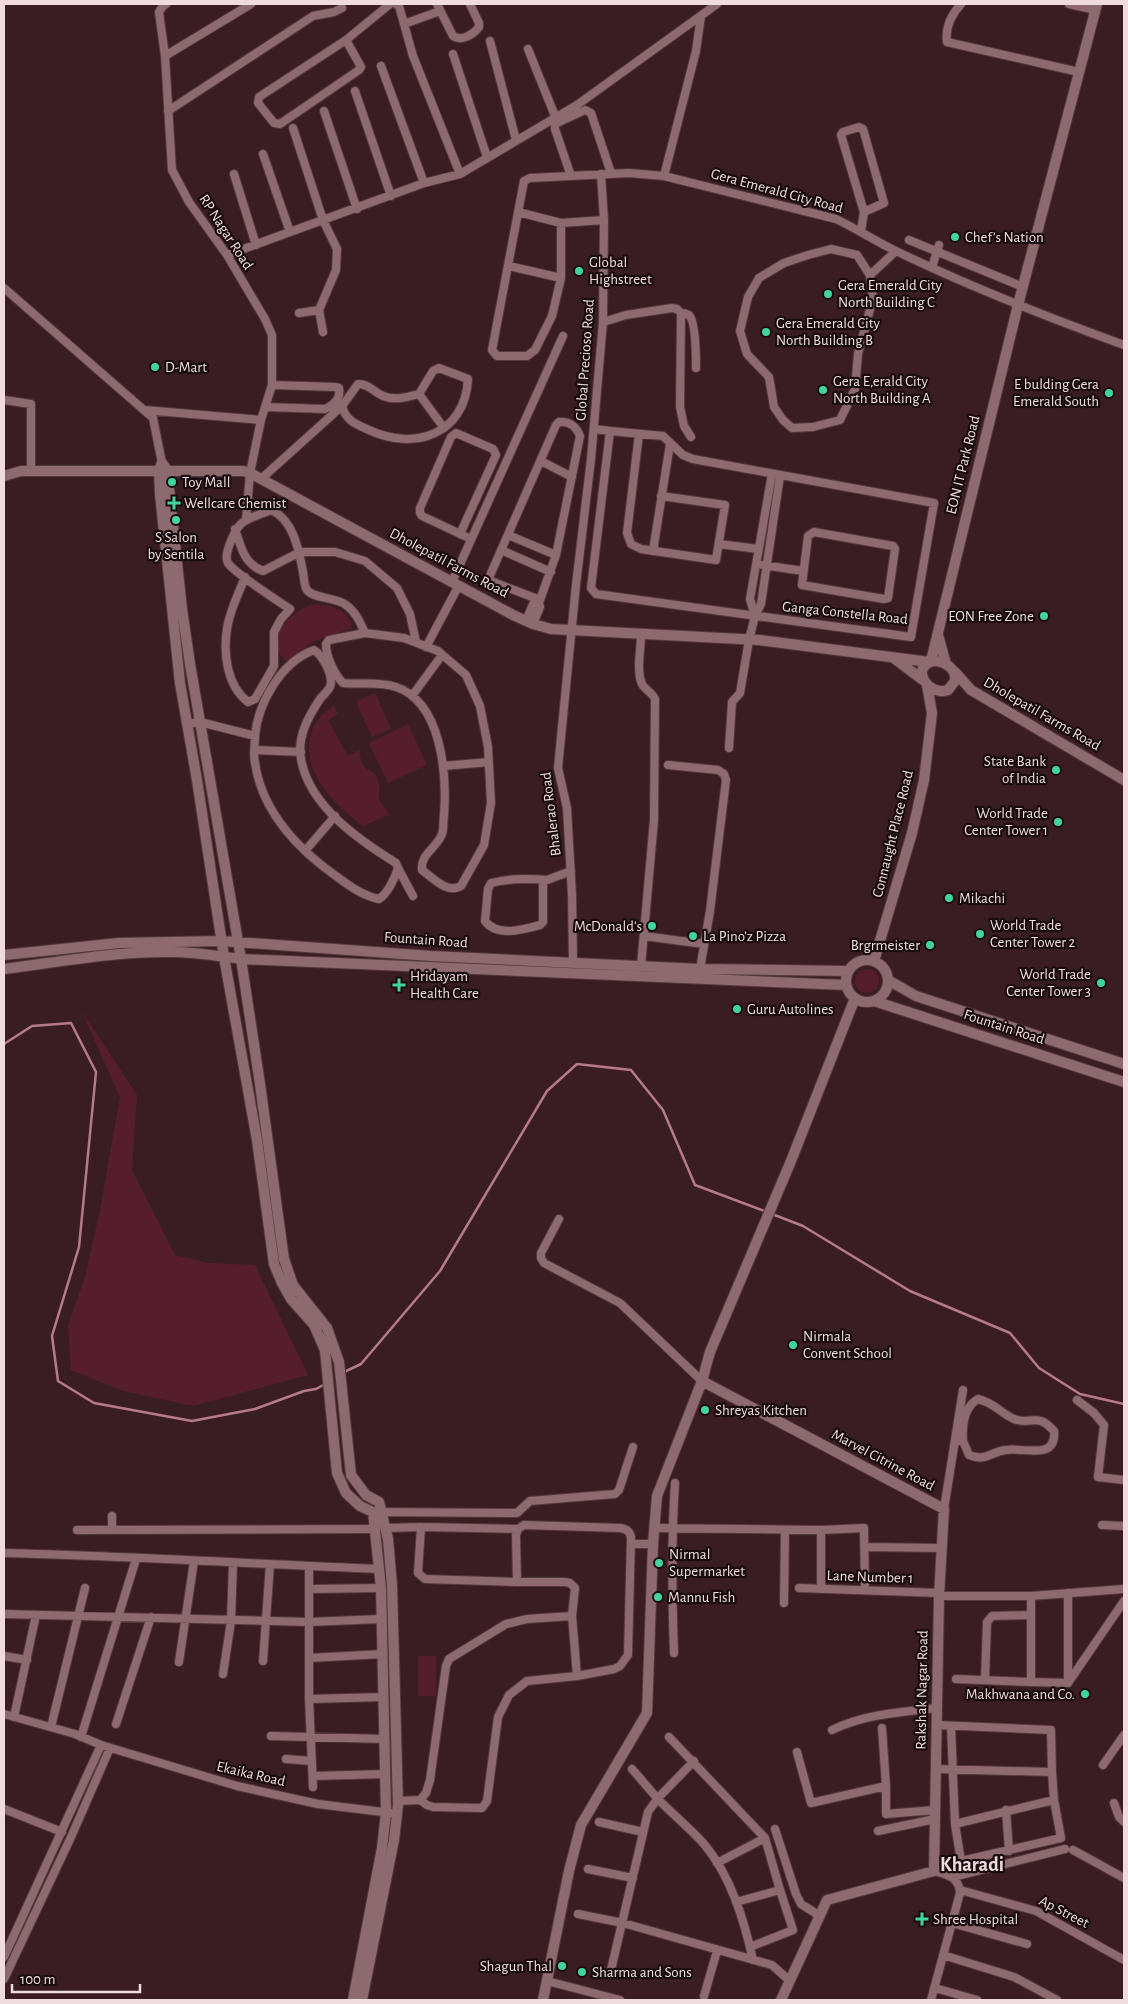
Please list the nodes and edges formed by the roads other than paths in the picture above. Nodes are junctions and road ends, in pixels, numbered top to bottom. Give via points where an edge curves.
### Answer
1 (251, 4) edge
2 (390, 4) edge
3 (396, 4) edge
4 (470, 4) edge
5 (717, 4) edge
6 (961, 4) edge
7 (1069, 4) edge
8 (161, 6) edge
9 (438, 7) edge
10 (1096, 7) edge
11 (342, 8) dead end
12 (701, 16) junction
13 (404, 24) junction
14 (346, 40) junction
15 (490, 41) dead end
16 (528, 49) dead end
17 (452, 54) dead end
18 (165, 56) junction
19 (381, 66) dead end
20 (1079, 72) junction
21 (354, 91) dead end
22 (168, 111) junction
23 (324, 112) dead end
24 (556, 116) junction
25 (293, 128) dead end
26 (516, 140) junction
27 (263, 154) dead end
28 (488, 157) junction
29 (611, 173) junction
30 (234, 174) dead end
31 (460, 174) junction
32 (601, 174) junction
33 (571, 176) junction
34 (664, 176) junction
35 (424, 183) junction
36 (391, 196) junction
37 (357, 209) junction
38 (518, 212) junction
39 (864, 212) junction
40 (323, 220) junction
41 (604, 220) junction
42 (561, 223) junction
43 (861, 231) junction
44 (290, 232) junction
45 (908, 240) dead end
46 (256, 245) junction
47 (938, 248) junction
48 (896, 251) junction
49 (227, 255) junction
50 (509, 266) junction
51 (932, 267) junction
52 (870, 275) junction
53 (561, 278) junction
54 (1023, 287) junction
55 (4, 288) edge
56 (1018, 305) junction
57 (319, 310) junction
58 (681, 312) junction
59 (299, 313) dead end
60 (603, 322) junction
61 (323, 332) dead end
62 (563, 336) dead end
63 (1124, 345) edge
64 (696, 368) dead end
65 (272, 385) junction
66 (419, 394) junction
67 (4, 400) edge
68 (342, 406) junction
69 (265, 407) junction
70 (144, 410) junction
71 (261, 420) junction
72 (444, 428) junction
73 (594, 429) junction
74 (610, 431) junction
75 (639, 434) junction
76 (691, 437) dead end
77 (670, 444) junction
78 (541, 461) junction
79 (163, 468) junction
80 (31, 471) junction
81 (250, 473) junction
82 (776, 475) junction
83 (4, 476) edge
84 (572, 478) junction
85 (261, 479) junction
86 (661, 496) junction
87 (246, 520) junction
88 (235, 529) junction
89 (460, 534) junction
90 (508, 535) junction
91 (471, 539) junction
92 (719, 544) junction
93 (758, 549) junction
94 (501, 550) junction
95 (653, 550) junction
96 (300, 552) junction
97 (556, 555) junction
98 (756, 564) junction
99 (767, 565) junction
100 (803, 571) junction
101 (551, 572) junction
102 (245, 577) junction
103 (455, 584) junction
104 (176, 597) junction
105 (540, 602) junction
106 (755, 616) junction
107 (530, 623) junction
108 (572, 632) junction
109 (938, 632) junction
110 (365, 633) junction
111 (641, 635) junction
112 (749, 640) junction
113 (416, 642) junction
114 (426, 647) junction
115 (442, 655) junction
116 (893, 658) junction
117 (930, 662) junction
118 (946, 664) junction
119 (955, 672) junction
120 (925, 682) junction
121 (947, 690) junction
122 (971, 690) junction
123 (412, 696) junction
124 (932, 713) junction
125 (200, 722) junction
126 (187, 724) junction
127 (255, 736) junction
128 (729, 748) dead end
129 (255, 750) junction
130 (301, 752) junction
131 (489, 762) junction
132 (668, 765) dead end
133 (443, 766) junction
134 (1124, 780) edge
135 (335, 816) junction
136 (305, 851) junction
137 (398, 868) junction
138 (571, 871) junction
139 (543, 880) junction
140 (413, 896) dead end
141 (644, 936) junction
142 (222, 941) junction
143 (238, 942) junction
144 (704, 944) junction
145 (4, 955) edge
146 (224, 957) junction
147 (241, 959) junction
148 (874, 961) junction
149 (573, 963) junction
150 (640, 966) junction
151 (4, 969) edge
152 (700, 969) junction
153 (848, 971) junction
154 (888, 980) junction
155 (846, 985) junction
156 (854, 998) junction
157 (874, 1001) junction
158 (1124, 1064) edge
159 (1124, 1082) edge
160 (559, 1219) dead end
161 (702, 1381) junction
162 (342, 1388) junction
163 (963, 1390) dead end
164 (330, 1391) junction
165 (1077, 1400) dead end
166 (959, 1441) junction
167 (633, 1447) dead end
168 (1124, 1480) edge
169 (675, 1483) dead end
170 (944, 1509) junction
171 (378, 1512) junction
172 (112, 1516) dead end
173 (1102, 1525) dead end
174 (1124, 1526) edge
175 (420, 1527) junction
176 (386, 1528) junction
177 (654, 1528) junction
178 (672, 1528) junction
179 (112, 1529) junction
180 (376, 1529) junction
181 (518, 1529) junction
182 (77, 1530) dead end
183 (786, 1530) junction
184 (821, 1530) junction
185 (631, 1544) junction
186 (654, 1544) junction
187 (865, 1547) junction
188 (941, 1548) junction
189 (4, 1553) edge
190 (136, 1559) junction
191 (194, 1561) junction
192 (233, 1563) junction
193 (270, 1564) junction
194 (308, 1566) junction
195 (379, 1568) junction
196 (517, 1582) junction
197 (85, 1588) dead end
198 (309, 1588) junction
199 (381, 1588) junction
200 (799, 1588) dead end
201 (821, 1589) junction
202 (1124, 1589) edge
203 (865, 1590) junction
204 (1068, 1593) junction
205 (939, 1594) junction
206 (1031, 1596) junction
207 (1124, 1601) edge
208 (784, 1603) dead end
209 (4, 1614) edge
210 (36, 1615) junction
211 (1031, 1615) junction
212 (572, 1616) junction
213 (77, 1617) junction
214 (151, 1617) junction
215 (117, 1618) junction
216 (185, 1619) junction
217 (382, 1619) junction
218 (230, 1621) junction
219 (266, 1622) junction
220 (308, 1622) junction
221 (674, 1653) dead end
222 (383, 1654) junction
223 (4, 1656) edge
224 (309, 1658) junction
225 (26, 1660) junction
226 (263, 1661) dead end
227 (179, 1662) dead end
228 (223, 1674) dead end
229 (577, 1676) junction
230 (956, 1679) dead end
231 (985, 1680) junction
232 (1031, 1682) junction
233 (1068, 1683) junction
234 (384, 1697) junction
235 (309, 1699) junction
236 (937, 1708) junction
237 (4, 1714) edge
238 (14, 1717) junction
239 (116, 1724) dead end
240 (937, 1725) junction
241 (950, 1726) junction
242 (51, 1727) junction
243 (882, 1728) dead end
244 (832, 1730) dead end
245 (1124, 1735) edge
246 (271, 1736) dead end
247 (81, 1737) junction
248 (669, 1737) dead end
249 (310, 1738) junction
250 (385, 1739) junction
251 (101, 1745) junction
252 (110, 1748) junction
253 (797, 1752) dead end
254 (286, 1760) dead end
255 (312, 1761) junction
256 (694, 1761) junction
257 (1103, 1765) dead end
258 (632, 1769) dead end
259 (936, 1769) junction
260 (952, 1769) junction
261 (1052, 1772) junction
262 (386, 1774) junction
263 (314, 1776) junction
264 (886, 1786) junction
265 (314, 1788) dead end
266 (658, 1798) junction
267 (420, 1800) junction
268 (1054, 1800) junction
269 (398, 1801) junction
270 (1114, 1803) dead end
271 (4, 1808) edge
272 (1006, 1810) junction
273 (386, 1813) junction
274 (398, 1813) junction
275 (935, 1815) junction
276 (599, 1822) dead end
277 (1124, 1822) edge
278 (955, 1824) junction
279 (775, 1829) dead end
280 (878, 1831) dead end
281 (62, 1832) junction
282 (643, 1832) junction
283 (765, 1838) junction
284 (1009, 1851) junction
285 (717, 1863) junction
286 (588, 1869) dead end
287 (934, 1871) junction
288 (953, 1876) junction
289 (633, 1878) junction
290 (1124, 1878) edge
291 (780, 1890) junction
292 (960, 1890) junction
293 (736, 1902) junction
294 (578, 1914) dead end
295 (820, 1916) junction
296 (952, 1922) junction
297 (623, 1923) junction
298 (1027, 1944) dead end
299 (750, 1948) junction
300 (717, 1951) junction
301 (943, 1955) junction
302 (4, 1957) edge
303 (753, 1960) junction
304 (1124, 1960) edge
305 (610, 1970) dead end
306 (4, 1979) edge
307 (790, 1980) junction
308 (547, 1982) junction
309 (935, 1988) junction
310 (704, 1996) dead end
311 (353, 2000) edge
312 (362, 2000) edge
313 (542, 2000) edge
314 (620, 2000) edge
315 (781, 2000) edge
316 (931, 2000) edge
317 (977, 2000) edge
318 (1057, 2000) edge

1 - 18 street
2 - 14 street
3 - 13 street
4 - 9 street via 479,27 461,39 453,36
5 - 12 street
6 - 20 street via 950,15 947,42
7 - 10 street
8 - 18 street, RP Nagar Road
9 - 13 street
10 - 20 street, EON IT Park Road
11 - 22 street via 312,16
12 - 24 street via 577,105
12 - 34 street via 696,51
13 - 31 street via 413,56
14 - 14 street via 360,62 359,70 280,124 274,123 258,103 260,97
15 - 26 street
16 - 24 street
17 - 28 street
18 - 22 street, RP Nagar Road
19 - 35 street
20 - 54 street, EON IT Park Road
21 - 36 street
22 - 49 street, RP Nagar Road via 172,170 189,202
23 - 37 street
24 - 26 street
25 - 40 street
26 - 28 street
27 - 44 street
28 - 31 street
29 - 32 street, Gera Emerald City Road
29 - 33 street via 591,113 585,110 555,124
29 - 34 street, Gera Emerald City Road
30 - 46 street
31 - 35 street
32 - 33 street
32 - 41 street, Global Precioso Road
33 - 38 street via 530,178 524,184
34 - 43 street, Gera Emerald City Road via 836,219
35 - 36 street
36 - 37 street
37 - 40 street
38 - 42 street
38 - 50 street
39 - 39 street via 841,135 859,127 863,129 884,203
39 - 43 street
40 - 44 street
40 - 57 street via 338,249 336,270
41 - 42 street
41 - 60 street, Global Precioso Road
42 - 53 street
43 - 48 street, Gera Emerald City Road
44 - 46 street
45 - 47 street
46 - 49 street
47 - 51 street
47 - 54 street
48 - 51 street, Gera Emerald City Road
48 - 52 street
49 - 65 street, RP Nagar Road via 272,335
50 - 53 street
50 - 53 street via 492,350 497,356 527,356 535,350 552,316
51 - 56 street, Gera Emerald City Road
52 - 52 street via 857,256 832,249 784,263 759,278 748,297 740,331 747,354 769,377 774,407 792,428 814,428 840,420 848,406 855,390 858,354 873,298
54 - 56 street, EON IT Park Road
55 - 70 street
56 - 63 street, Gera Emerald City Road
56 - 109 street, EON IT Park Road
57 - 59 street
57 - 61 street
58 - 60 street via 672,308
58 - 64 street via 691,318
58 - 76 street via 680,408 684,426
60 - 73 street, Global Precioso Road
62 - 91 street
65 - 69 street, RP Nagar Road
65 - 69 street via 335,387 340,391 338,398 326,409
66 - 68 street via 399,399 384,397 366,385 358,384
66 - 72 street
66 - 72 street via 433,371 439,368 468,379 461,405
67 - 80 street via 27,402 32,406
68 - 72 street via 350,421 377,434 400,440 428,437
68 - 85 street
69 - 71 street, RP Nagar Road
70 - 71 street
70 - 79 street via 152,418
71 - 81 street, RP Nagar Road
73 - 74 street, Ganga Constella Road
73 - 108 street, Global Precioso Road
74 - 75 street, Ganga Constella Road
74 - 106 street, Ganga Constella Road via 591,588 596,594
75 - 77 street, Ganga Constella Road via 663,436
75 - 95 street via 627,533 635,547
77 - 82 street, Ganga Constella Road via 683,455 693,458
77 - 86 street
78 - 84 street
78 - 84 street via 556,425 559,422 573,424 580,436
78 - 90 street
79 - 80 street, Dholepatil Farms Road
79 - 81 street, Dholepatil Farms Road
79 - 104 street via 161,504
80 - 83 street, Dholepatil Farms Road
81 - 85 street, Dholepatil Farms Road
81 - 87 street, RP Nagar Road
82 - 93 street, Ganga Constella Road
82 - 99 street, Ganga Constella Road
82 - 106 street, Ganga Constella Road via 934,503 911,637
84 - 97 street
85 - 103 street, Dholepatil Farms Road
86 - 92 street via 726,505
86 - 95 street
87 - 88 street
87 - 96 street via 271,510 278,513 286,520
88 - 96 street via 246,559 254,568 263,571
88 - 102 street via 226,561
89 - 89 street via 420,513 451,436 456,432 493,449 496,455
89 - 91 street
90 - 94 street
90 - 97 street
91 - 103 street
92 - 93 street
92 - 95 street via 716,560
93 - 98 street, Ganga Constella Road
94 - 101 street
94 - 105 street via 488,580
96 - 110 street via 306,590 312,595 345,604 358,617
96 - 113 street via 335,552 366,561 397,588 410,614
97 - 101 street
98 - 99 street
98 - 106 street, Ganga Constella Road via 750,599
99 - 100 street
99 - 106 street, Ganga Constella Road via 761,604
100 - 100 street via 802,584 884,599 889,596 895,549 890,545 810,533
101 - 105 street
102 - 102 street via 290,609 274,632 274,666 255,699 248,702 233,683 226,659 227,628
103 - 107 street, Dholepatil Farms Road
103 - 114 street
104 - 125 street
104 - 126 street via 180,683
105 - 107 street via 533,604
106 - 112 street, Ganga Constella Road
107 - 108 street, Dholepatil Farms Road
108 - 111 street, Dholepatil Farms Road
108 - 138 street, Bhalerao Road via 558,768 567,808
109 - 117 street, EON IT Park Road
109 - 118 street
110 - 113 street
110 - 123 street via 329,640 326,644 338,678 343,683 396,687
111 - 112 street, Dholepatil Farms Road
111 - 141 street via 642,686 655,698 654,820
112 - 116 street, Dholepatil Farms Road
112 - 128 street, Ganga Constella Road via 740,693 732,702
113 - 114 street
114 - 115 street
115 - 123 street
115 - 131 street via 466,675 470,683 480,706
116 - 117 street, Dholepatil Farms Road
116 - 120 street, Dholepatil Farms Road
117 - 118 street
117 - 120 street via 923,669
118 - 119 street
119 - 121 street via 955,681
119 - 122 street, Dholepatil Farms Road
120 - 121 street via 937,691
120 - 124 street, Connaught Place Road
121 - 122 street, Dholepatil Farms Road
121 - 124 street, Connaught Place Road
122 - 134 street, Dholepatil Farms Road
123 - 133 street via 431,720
124 - 148 street, Connaught Place Road via 919,806
125 - 126 street
125 - 127 street
125 - 143 street
126 - 142 street
127 - 129 street
127 - 130 street via 262,706 272,687 298,659 314,650 320,654 331,679 329,688 309,716 300,740
129 - 130 street
129 - 136 street via 254,762 270,805 286,832
130 - 135 street via 307,778
131 - 133 street
131 - 133 street via 491,804 484,845 461,886 455,889 448,888 422,870 421,864 442,835 446,794
132 - 144 street via 718,770 726,780
135 - 136 street
135 - 137 street via 356,837 396,863
136 - 137 street via 350,886 379,899
137 - 140 street
138 - 139 street
138 - 149 street, Bhalerao Road
139 - 139 street via 506,879 491,883 485,921 489,927 504,931 540,925 543,922
141 - 144 street
141 - 150 street
142 - 143 street, Fountain Road
142 - 145 street, Fountain Road via 119,943
142 - 146 street
143 - 147 street
143 - 149 street, Fountain Road
144 - 152 street
146 - 147 street, Fountain Road
146 - 151 street, Fountain Road via 194,952 148,952
146 - 164 street via 257,1140 274,1264 291,1299 314,1325 325,1350
147 - 155 street, Fountain Road
147 - 162 street via 284,1258 293,1285 327,1328 339,1362
148 - 153 street, Fountain Road via 861,960
148 - 154 street, Fountain Road via 882,967
149 - 150 street, Fountain Road
150 - 152 street, Fountain Road
152 - 153 street, Fountain Road
153 - 155 street
154 - 157 street via 885,991
154 - 158 street, Fountain Road via 916,996
155 - 156 street
156 - 157 street, Fountain Road
156 - 161 street via 791,1161 710,1352
157 - 159 street, Fountain Road
160 - 161 street via 541,1253 544,1263 620,1303
161 - 170 street, Marvel Citrine Road
161 - 177 street via 658,1496
162 - 164 street
162 - 171 street via 351,1475 366,1495 379,1502
163 - 166 street, Marvel Citrine Road
164 - 171 street via 337,1473 346,1492 360,1506
165 - 168 street via 1104,1425 1098,1477
166 - 166 street via 967,1409 978,1400 994,1404 1014,1418 1042,1420 1054,1431 1055,1440 1050,1447 1039,1451 1005,1450 985,1458 969,1455
166 - 170 street, Marvel Citrine Road
167 - 171 street via 615,1494 530,1501 517,1513
169 - 178 street
170 - 188 street, Rakshak Nagar Road
171 - 176 street
171 - 180 street
172 - 179 street
173 - 174 street
175 - 176 street
175 - 181 street
175 - 196 street via 418,1573 425,1579
176 - 269 street via 392,1586
177 - 178 street
177 - 186 street
178 - 183 street
178 - 221 street
179 - 180 street
179 - 182 street
180 - 195 street
181 - 185 street via 524,1525 620,1528 630,1532
181 - 196 street
183 - 184 street
183 - 208 street
184 - 187 street via 864,1528
184 - 201 street
185 - 186 street
185 - 229 street via 628,1655 614,1669
186 - 308 street via 647,1713 581,1825
187 - 188 street
187 - 203 street
188 - 205 street, Rakshak Nagar Road
189 - 190 street
190 - 191 street
190 - 215 street
191 - 192 street
191 - 216 street
192 - 193 street
192 - 218 street
193 - 194 street
193 - 219 street
194 - 195 street
194 - 198 street
195 - 199 street
196 - 212 street via 570,1583 575,1588
197 - 213 street
198 - 199 street
198 - 220 street
199 - 217 street
200 - 201 street, Lane Number 1
201 - 203 street, Lane Number 1
202 - 204 street, Lane Number 1
203 - 205 street, Lane Number 1
204 - 206 street, Lane Number 1
204 - 233 street
205 - 206 street, Lane Number 1
205 - 236 street, Rakshak Nagar Road
206 - 211 street
207 - 233 street
209 - 210 street
210 - 213 street
210 - 225 street
211 - 231 street via 992,1616 989,1619
211 - 232 street
212 - 229 street
212 - 267 street via 527,1618 506,1624 449,1659 430,1780
213 - 215 street
213 - 242 street
214 - 215 street
214 - 216 street
214 - 239 street
215 - 247 street
216 - 218 street
216 - 227 street
217 - 220 street
217 - 222 street
218 - 219 street
218 - 228 street
219 - 220 street
219 - 226 street
220 - 224 street
222 - 224 street
222 - 234 street
223 - 225 street
224 - 235 street
225 - 238 street
229 - 267 street via 527,1681 509,1695 498,1717 485,1806 476,1809 433,1807
230 - 231 street
231 - 232 street
232 - 233 street
234 - 235 street
234 - 250 street
235 - 249 street
236 - 240 street, Rakshak Nagar Road
236 - 244 street via 874,1715 846,1722
237 - 238 street, Ekaika Road
238 - 242 street, Ekaika Road
240 - 241 street
240 - 259 street, Rakshak Nagar Road
241 - 260 street
241 - 261 street via 1051,1730
242 - 247 street, Ekaika Road
243 - 264 street
245 - 257 street
246 - 249 street
247 - 251 street, Ekaika Road
248 - 256 street
249 - 250 street
249 - 255 street
250 - 262 street
251 - 252 street, Ekaika Road
251 - 281 street
252 - 273 street, Ekaika Road via 247,1789 318,1804
252 - 306 street
253 - 264 street via 811,1803
254 - 255 street
255 - 263 street
256 - 266 street
256 - 283 street
258 - 266 street
259 - 260 street
259 - 275 street, Rakshak Nagar Road
260 - 261 street
260 - 278 street
261 - 268 street
262 - 263 street
262 - 273 street
263 - 265 street
264 - 275 street via 886,1814
266 - 282 street via 648,1812
266 - 285 street via 704,1844
267 - 269 street
268 - 272 street
268 - 284 street via 1061,1838
269 - 274 street
270 - 277 street
271 - 281 street
272 - 278 street
272 - 284 street
273 - 274 street, Ekaika Road
273 - 311 street
274 - 312 street
275 - 280 street
275 - 287 street, Rakshak Nagar Road
276 - 282 street
278 - 284 street via 961,1861
279 - 295 street via 801,1904
281 - 302 street
282 - 289 street
283 - 285 street
283 - 291 street
285 - 293 street
286 - 289 street
287 - 288 street
287 - 295 street via 827,1900
288 - 290 street via 1069,1849
288 - 292 street
289 - 297 street
291 - 293 street
291 - 299 street via 793,1930
292 - 296 street
292 - 304 street, Ap Street via 1036,1911
293 - 299 street
294 - 297 street
295 - 307 street
296 - 298 street
296 - 301 street
297 - 300 street
297 - 305 street
299 - 303 street
300 - 303 street
300 - 310 street
301 - 309 street
301 - 318 street via 1014,1977
303 - 307 street via 772,1965
307 - 315 street
308 - 313 street
308 - 314 street
309 - 316 street
309 - 317 street

